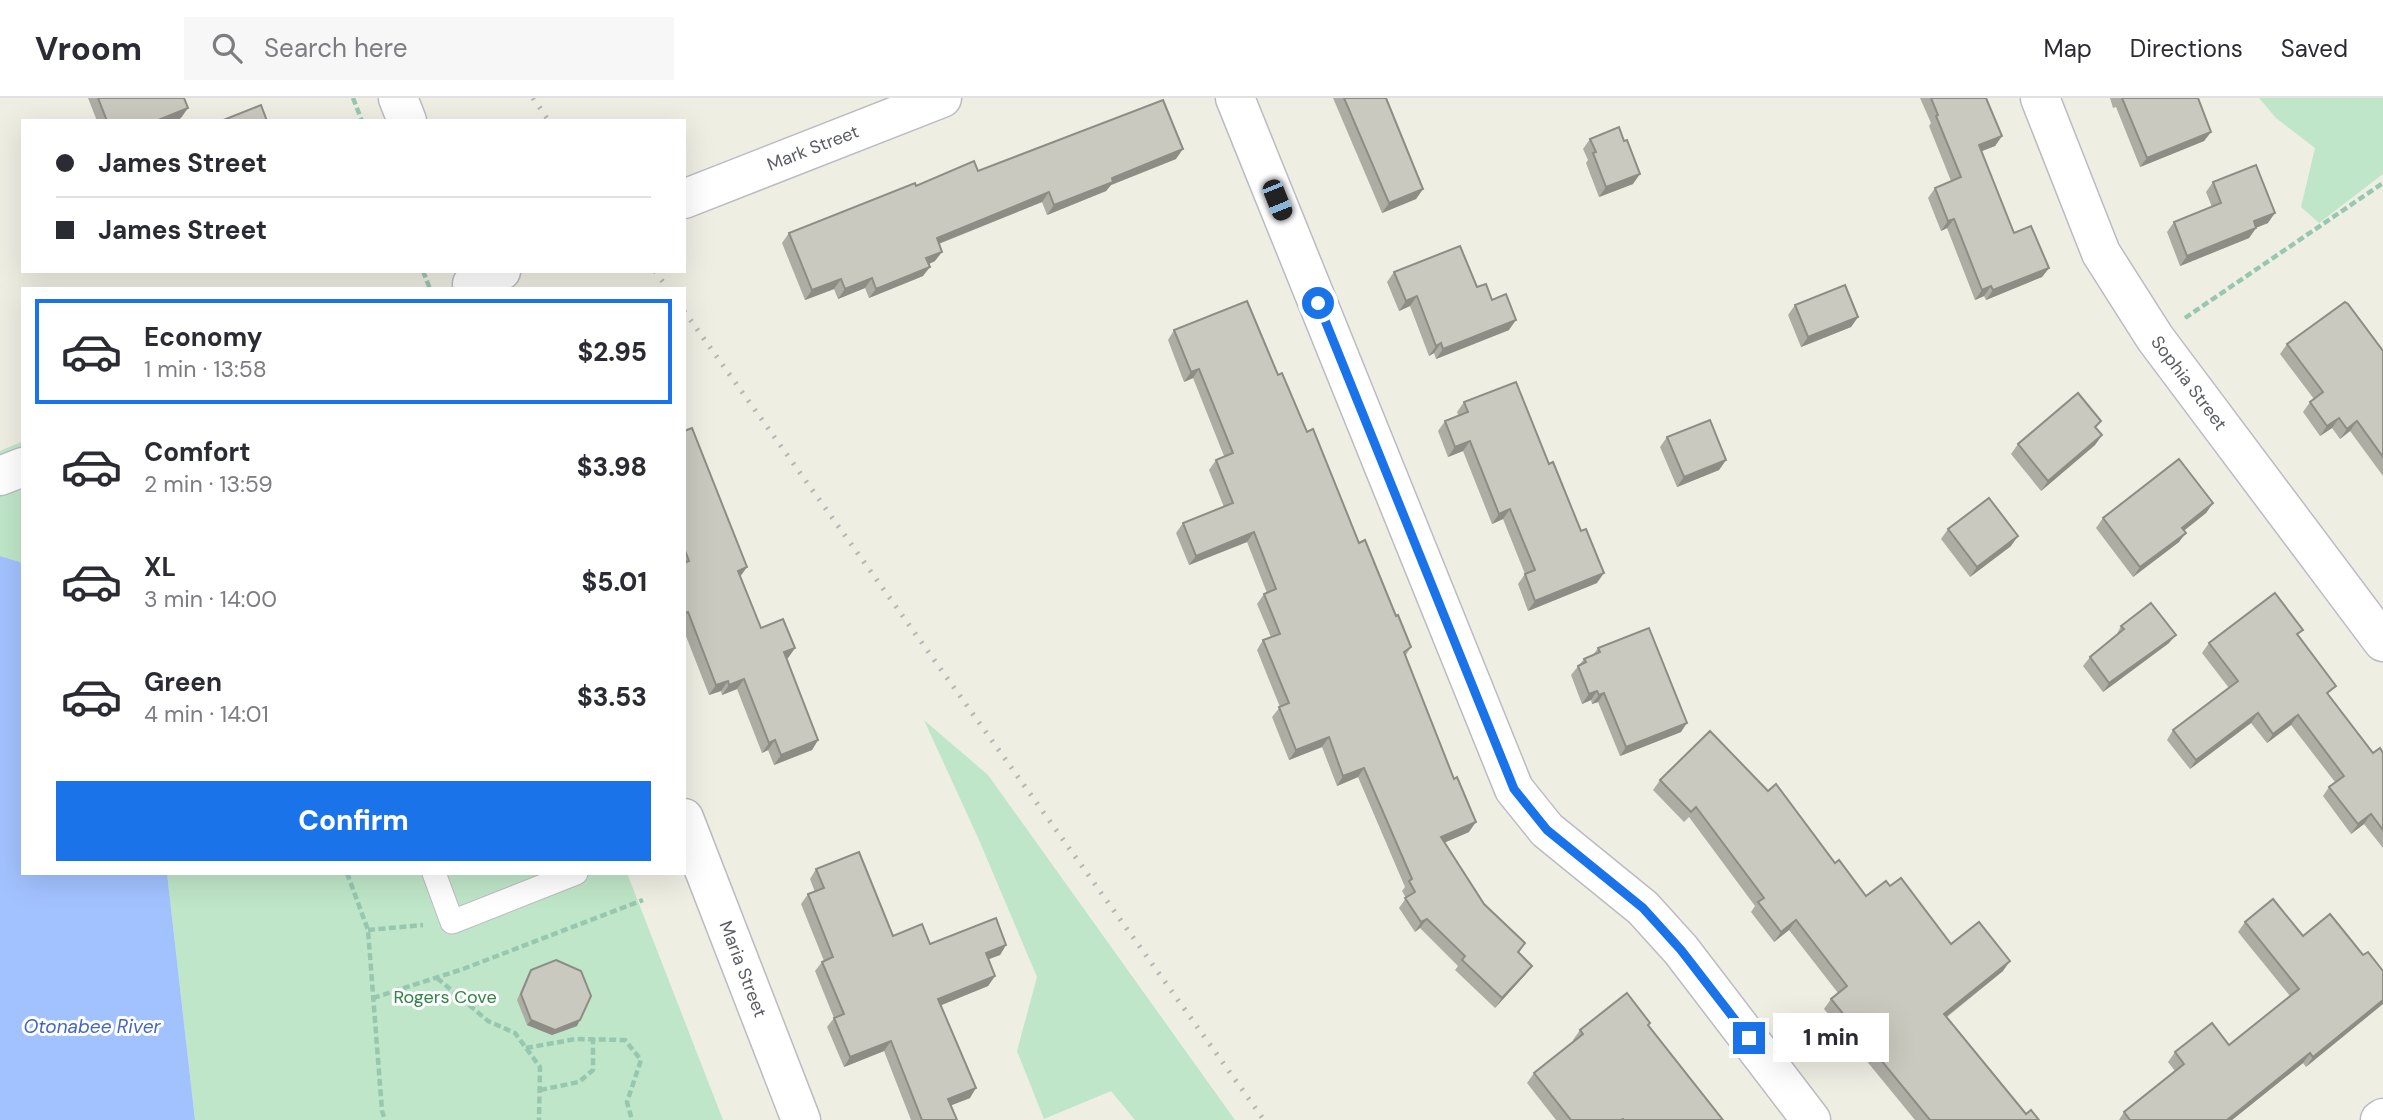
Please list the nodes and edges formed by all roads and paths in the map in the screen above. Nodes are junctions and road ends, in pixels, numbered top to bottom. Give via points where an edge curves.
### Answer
1 (353, 98) edge
2 (398, 98) edge
3 (942, 98) edge
4 (1235, 98) edge
5 (2040, 98) edge
6 (361, 119) edge
7 (406, 119) edge
8 (2383, 183) edge
9 (686, 198) edge
10 (2155, 338) junction
11 (21, 468) edge
12 (0, 476) edge
13 (2383, 642) edge
14 (686, 827) edge
15 (347, 875) edge
16 (435, 875) edge
17 (570, 875) edge
18 (643, 900) dead end
19 (452, 922) junction
20 (368, 930) junction
21 (437, 977) junction
22 (373, 998) junction
23 (593, 1039) junction
24 (526, 1048) junction
25 (540, 1090) junction
26 (385, 1120) edge
27 (539, 1120) edge
28 (632, 1120) edge
29 (801, 1120) edge
30 (1811, 1120) edge

1 - 6 path
2 - 7 street
3 - 9 street, Mark Street
4 - 30 street via 1514,789 1547,830 1643,908 1681,950
5 - 10 street, Sophia Street via 2101,253
8 - 10 path
10 - 13 street, Sophia Street
11 - 12 street
14 - 29 street, Maria Street
15 - 20 path
16 - 19 lane
17 - 19 lane
18 - 21 path
19 - 20 path
20 - 22 path
21 - 22 path
21 - 24 path via 488,1021 515,1033
22 - 26 path
23 - 24 path
23 - 25 path via 593,1070 579,1082
23 - 28 path via 625,1040 641,1060 627,1102
24 - 25 path via 540,1067
25 - 27 path

